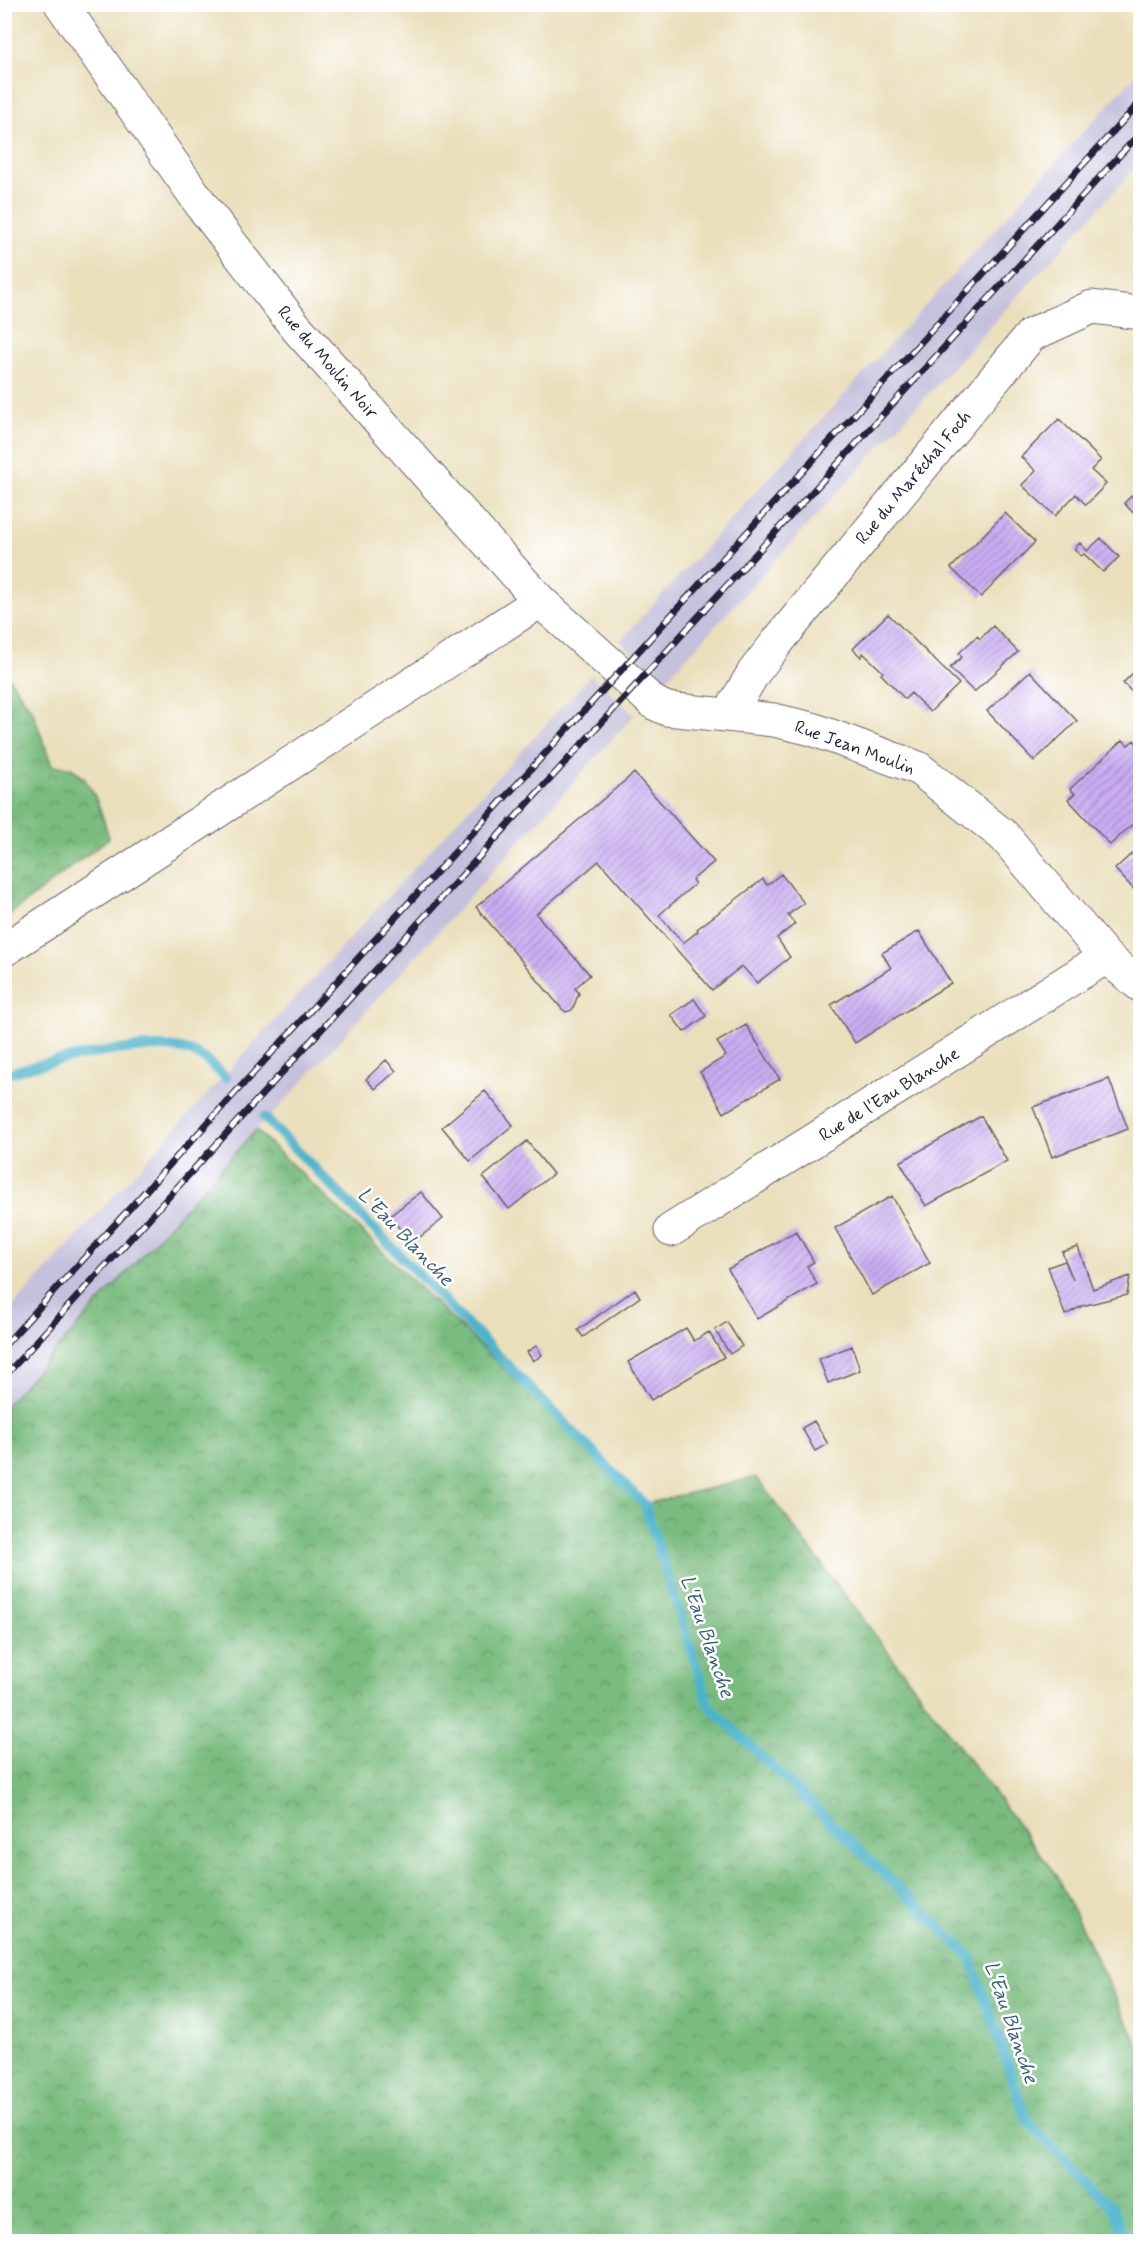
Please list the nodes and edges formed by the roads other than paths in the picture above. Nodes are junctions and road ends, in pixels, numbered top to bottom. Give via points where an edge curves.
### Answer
1 (61, 4) edge
2 (1140, 313) edge
3 (540, 601) junction
4 (635, 686) joint
5 (729, 714) junction
6 (4, 950) edge
7 (1106, 957) junction
8 (1140, 985) edge
9 (671, 1230) dead end

1 - 3 street, Rue du Moulin Noir via 205,210 294,326
2 - 5 street, Rue du Maréchal Foch via 1092,307 1031,335 779,640
3 - 4 street, Rue du Moulin Noir
3 - 6 street
4 - 5 street, Rue Jean Moulin via 667,709
5 - 7 street, Rue Jean Moulin via 812,729 918,768 1004,836
7 - 8 street, Rue Jean Moulin
7 - 9 street, Rue de l'Eau Blanche

